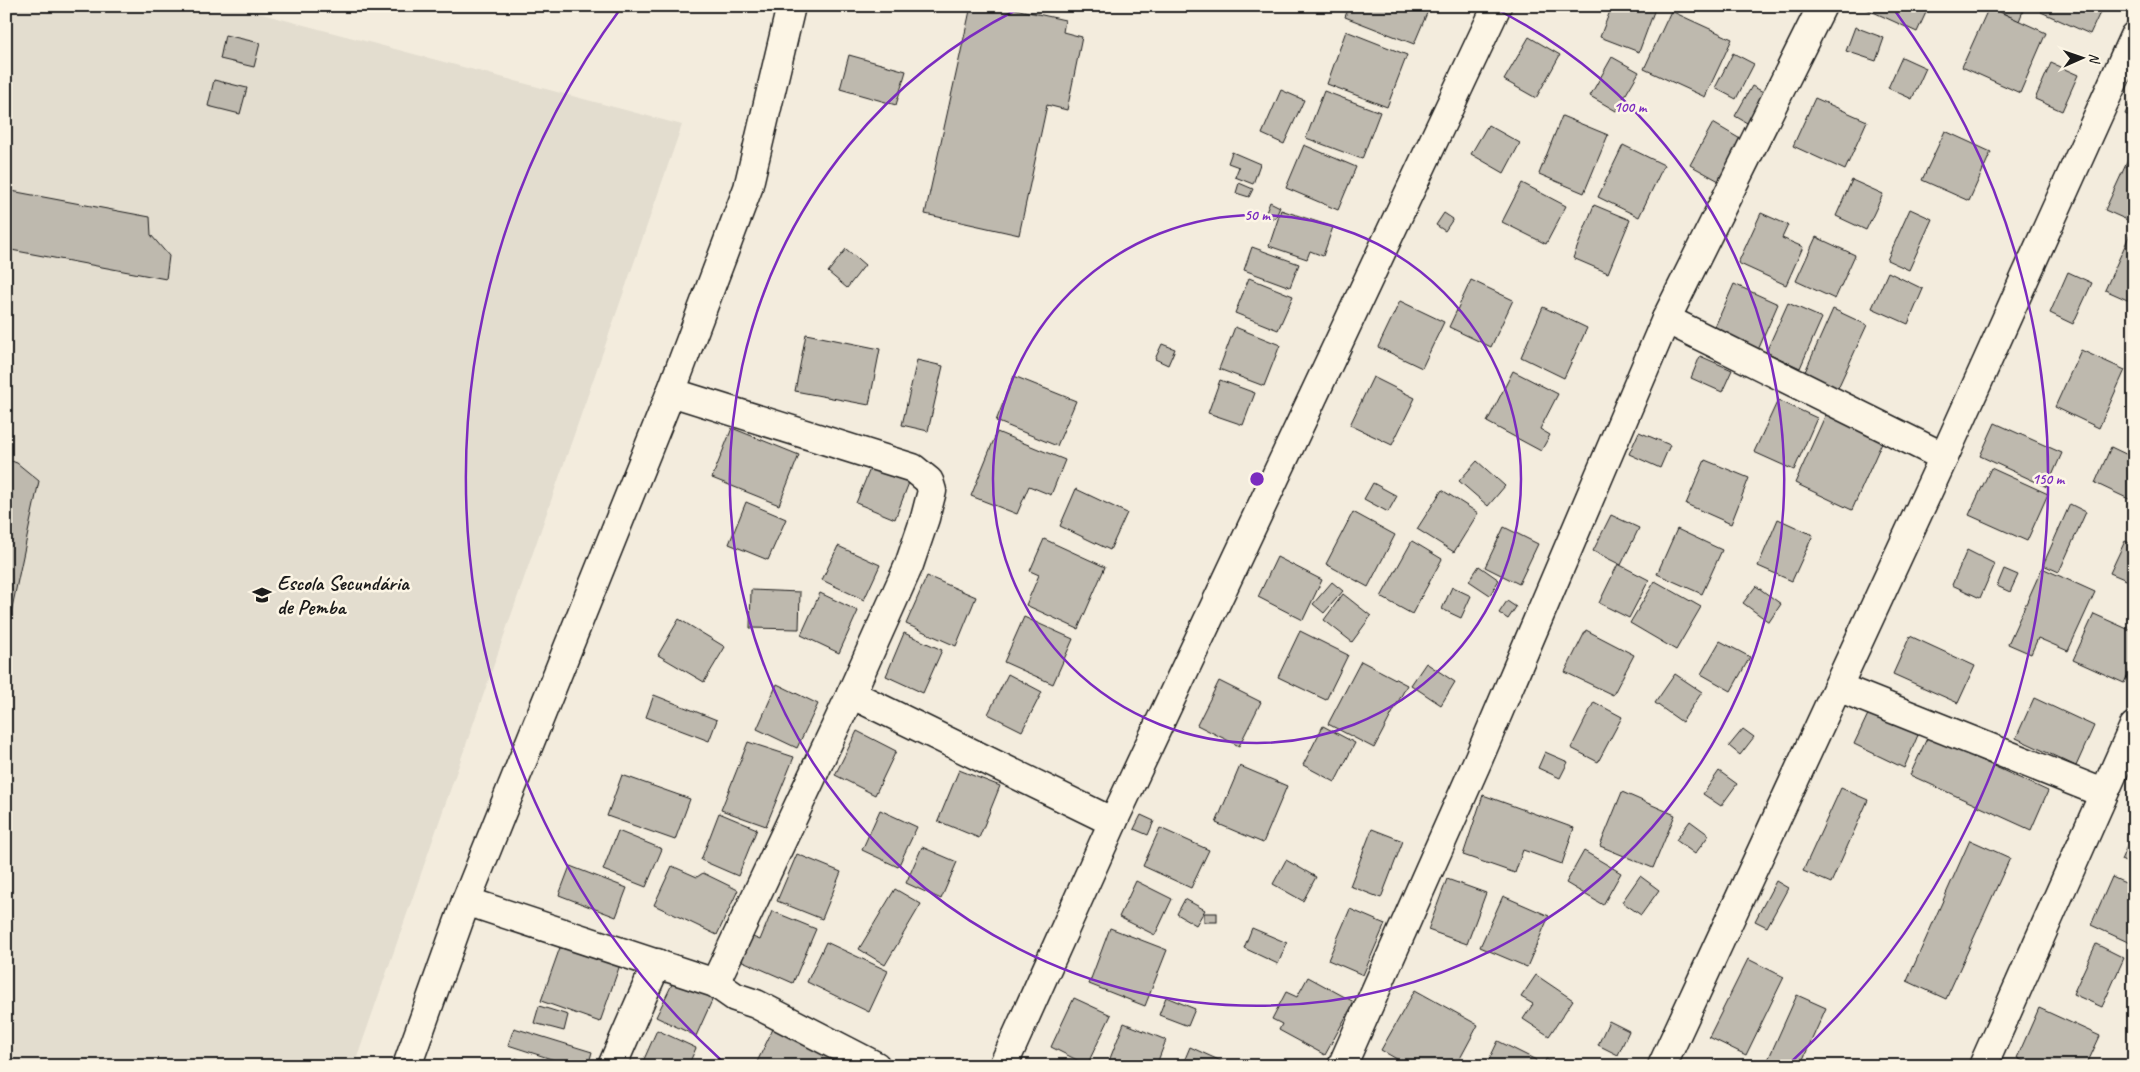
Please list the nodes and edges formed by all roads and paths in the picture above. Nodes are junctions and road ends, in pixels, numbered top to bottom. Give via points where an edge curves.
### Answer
1 (791, 6) edge
2 (1822, 6) edge
3 (1491, 8) edge
4 (2134, 36) edge
5 (1666, 318) junction
6 (671, 392) junction
7 (1944, 456) junction
8 (1838, 687) junction
9 (851, 694) junction
10 (2134, 726) edge
11 (2103, 793) junction
12 (1113, 822) junction
13 (466, 901) junction
14 (657, 964) junction
15 (715, 983) junction
16 (407, 1066) edge
17 (612, 1066) edge
18 (876, 1066) edge
19 (1003, 1066) edge
20 (1342, 1066) edge
21 (1662, 1066) edge
22 (1983, 1066) edge

1 - 6 street via 748,188
2 - 5 street
3 - 12 street
4 - 7 street
5 - 7 street
5 - 20 street via 1478,760
6 - 9 street via 913,468 929,481 932,491 908,565
6 - 13 street
7 - 8 street
8 - 11 street
8 - 21 street
9 - 12 street
9 - 15 street
10 - 11 street
11 - 22 street
12 - 19 street
13 - 14 street
13 - 16 street
14 - 15 street
14 - 17 street
15 - 18 street via 735,997 756,1004

